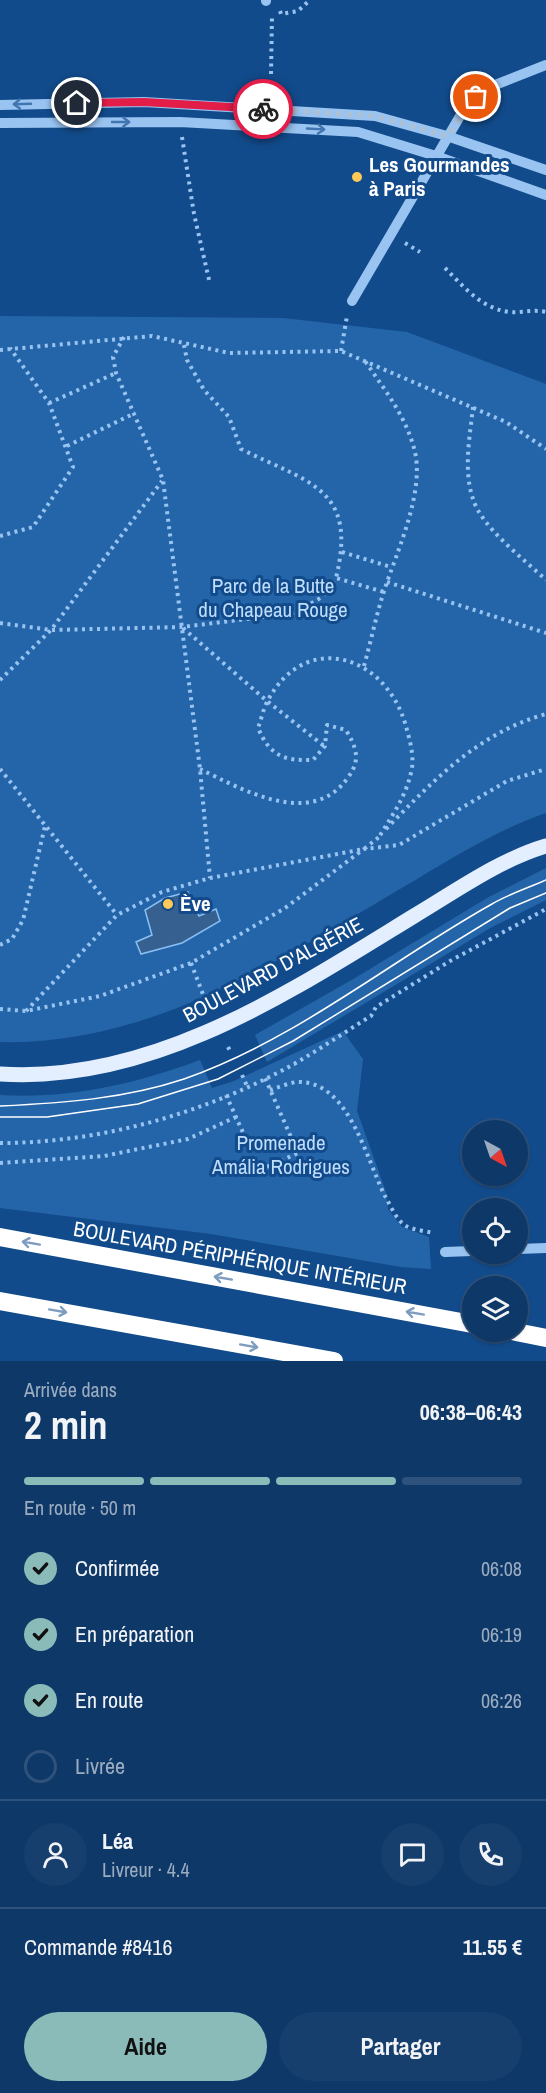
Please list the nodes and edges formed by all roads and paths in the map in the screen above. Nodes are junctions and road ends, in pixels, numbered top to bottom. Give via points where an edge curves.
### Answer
1 (310, 0) edge
2 (266, 1) edge
3 (277, 7) dead end
4 (546, 65) edge
5 (271, 74) dead end
6 (0, 105) edge
7 (180, 122) junction
8 (0, 123) edge
9 (447, 136) junction
10 (436, 156) junction
11 (546, 170) edge
12 (546, 195) edge
13 (445, 267) dead end
14 (210, 284) dead end
15 (352, 302) joint
16 (546, 312) edge
17 (124, 336) junction
18 (184, 345) junction
19 (10, 348) junction
20 (0, 350) edge
21 (341, 351) junction
22 (365, 361) junction
23 (116, 373) junction
24 (50, 403) junction
25 (473, 407) junction
26 (135, 413) junction
27 (67, 446) junction
28 (546, 449) edge
29 (163, 480) junction
30 (0, 536) edge
31 (342, 552) junction
32 (392, 567) junction
33 (336, 578) junction
34 (546, 580) edge
35 (387, 582) junction
36 (384, 592) junction
37 (0, 622) edge
38 (182, 627) junction
39 (51, 630) junction
40 (546, 633) edge
41 (364, 666) junction
42 (0, 680) edge
43 (267, 701) junction
44 (546, 714) edge
45 (325, 746) junction
46 (0, 769) edge
47 (200, 769) junction
48 (546, 769) edge
49 (45, 825) junction
50 (379, 837) junction
51 (546, 846) edge
52 (364, 849) junction
53 (210, 878) junction
54 (546, 909) edge
55 (117, 915) junction
56 (0, 945) edge
57 (190, 963) junction
58 (204, 997) dead end
59 (0, 1009) edge
60 (26, 1011) junction
61 (228, 1047) dead end
62 (231, 1053) dead end
63 (0, 1074) edge
64 (242, 1075) dead end
65 (265, 1078) junction
66 (247, 1086) junction
67 (270, 1090) junction
68 (226, 1095) junction
69 (236, 1117) junction
70 (0, 1143) edge
71 (0, 1162) edge
72 (433, 1233) dead end
73 (0, 1237) edge
74 (546, 1248) edge
75 (528, 1249) edge
76 (462, 1251) edge
77 (445, 1252) dead end
78 (0, 1301) edge
79 (462, 1322) edge
80 (528, 1334) edge
81 (546, 1338) edge
82 (334, 1361) edge

1 - 3 path via 298,11 281,14
2 - 5 path via 273,20
4 - 9 street via 485,89 463,111
9 -> 6 street via 356,114 144,102
8 -> 7 street
7 -> 10 street via 358,132
7 - 14 path
9 - 10 street
9 - 11 street
10 - 12 street
10 - 15 street
13 - 16 path via 476,299 496,309
15 - 21 path
17 - 18 path via 152,336
17 - 19 path
17 - 23 path via 113,357
18 - 21 path via 229,353
18 - 31 path via 187,360 204,390 230,417 241,449 328,496 339,516
19 - 20 path
19 - 24 path
21 - 22 path
22 - 25 path
22 - 32 path via 401,414 415,450 416,476 408,521
23 - 24 path
23 - 26 path
24 - 27 path
25 - 28 path via 506,422
25 - 34 path via 467,460 473,500 490,527
26 - 27 path
26 - 29 path
27 - 30 path via 73,468 33,527
29 - 38 path
29 - 39 path
31 - 32 path
31 - 33 path
32 - 35 path
33 - 36 path
33 - 38 path via 322,597 295,613
35 - 36 path
35 - 40 path
36 - 41 path
37 - 39 path
38 - 39 path
38 - 43 path
38 - 47 path
39 - 42 path
41 - 43 path via 338,658 313,661 296,669
41 - 50 path via 394,697 412,757 404,797
43 - 45 path
43 - 45 path via 258,728 266,746 290,761 313,760
44 - 50 path via 492,735 462,755
45 - 47 path via 327,725 346,730 356,747 357,765 342,787 309,802 276,802
46 - 49 path
47 - 53 path
48 - 52 path via 507,781 399,845
49 - 55 path
49 - 56 path via 22,920 12,939
50 - 52 path
51 - 63 main road, BOULEVARD D'ALGÉRIE via 484,874 259,1006 185,1041 125,1061 74,1071
52 - 53 path
52 - 57 path via 285,908
53 - 55 path via 162,892
54 - 65 path via 450,961 376,1007 371,1016
55 - 60 path
57 - 58 path
57 - 60 path via 100,996
59 - 60 path
61 - 62 path
64 - 66 path
65 - 66 path
65 - 67 path
66 - 68 path
67 - 69 path via 298,1153 260,1170
67 - 72 path via 298,1082 323,1089 337,1098 349,1115 396,1216 405,1225
68 - 69 path
68 - 70 path via 126,1128 70,1139
69 - 71 path via 188,1139 104,1156
79 -> 73 highway, BOULEVARD PÉRIPHÉRIQUE INTÉRIEUR
74 - 75 street
76 - 77 street
78 -> 82 highway
80 - 81 highway

